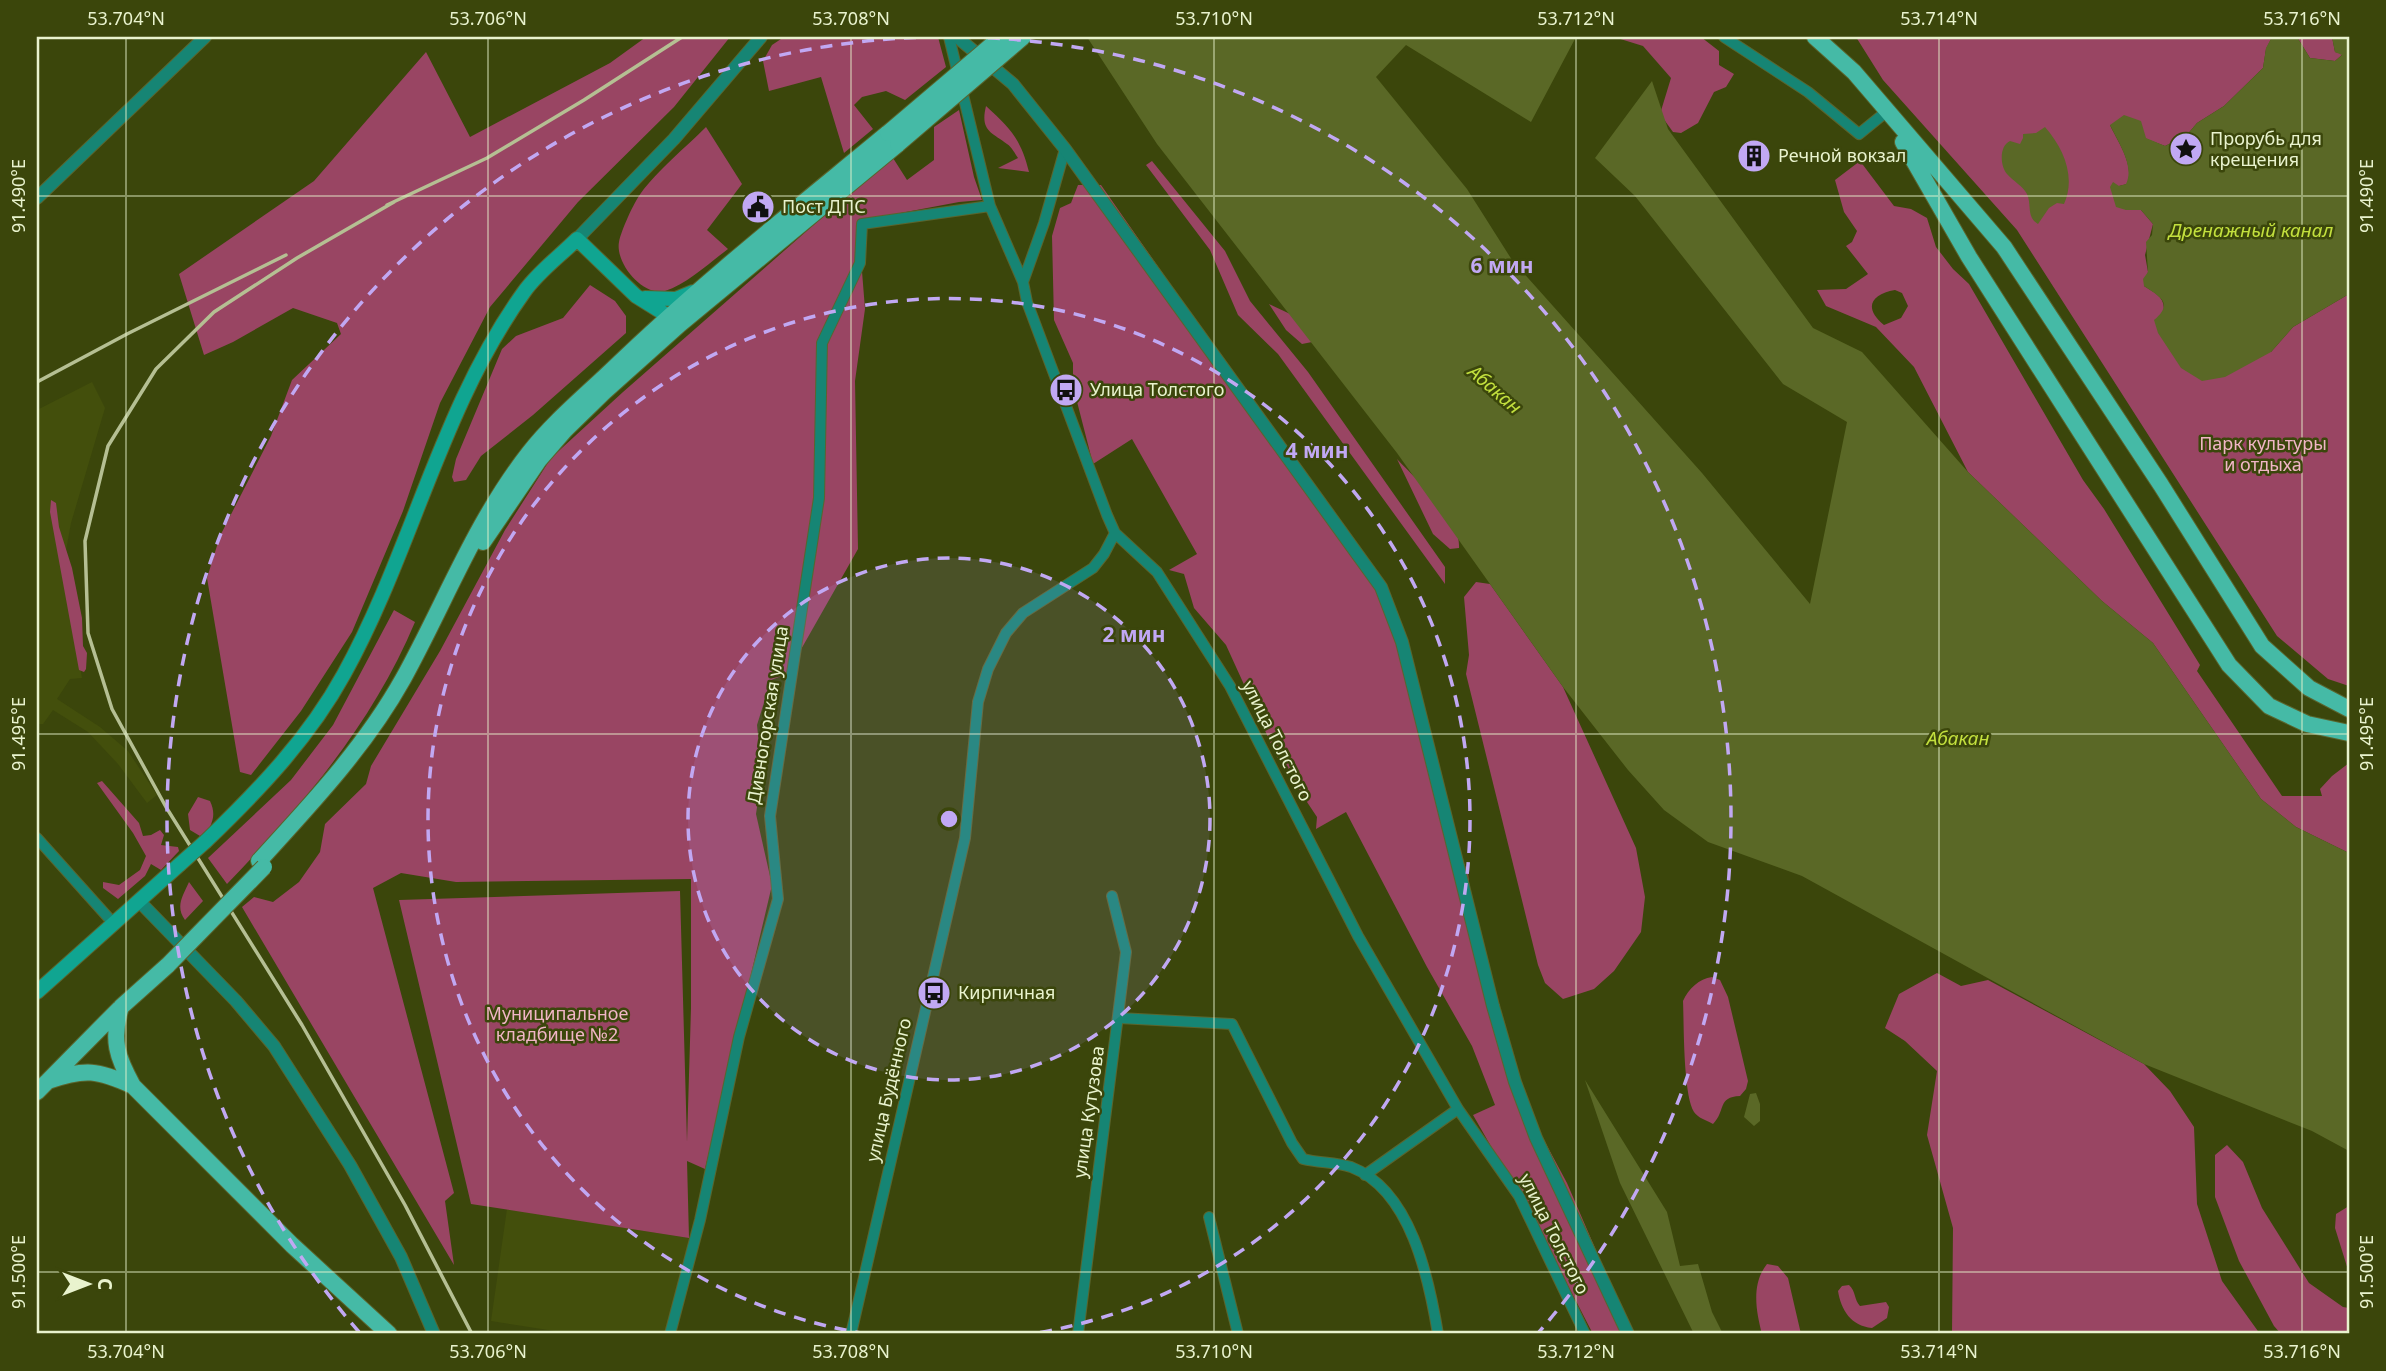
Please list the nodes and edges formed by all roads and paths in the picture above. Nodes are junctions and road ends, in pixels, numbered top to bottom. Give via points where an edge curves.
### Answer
1 (205, 37) edge
2 (761, 37) edge
3 (949, 37) edge
4 (957, 37) edge
5 (1001, 37) edge
6 (1023, 37) edge
7 (1724, 37) edge
8 (1815, 37) edge
9 (1835, 37) edge
10 (1866, 86) junction
11 (1886, 112) junction
12 (893, 138) junction
13 (1065, 149) junction
14 (37, 198) edge
15 (990, 206) junction
16 (577, 239) junction
17 (1023, 282) junction
18 (704, 287) junction
19 (636, 296) junction
20 (674, 320) junction
21 (1115, 533) junction
22 (2349, 709) edge
23 (2349, 733) edge
24 (37, 838) edge
25 (1112, 896) dead end
26 (139, 901) junction
27 (114, 924) junction
28 (165, 960) junction
29 (37, 992) edge
30 (121, 1007) junction
31 (1119, 1018) junction
32 (40, 1084) edge
33 (133, 1086) junction
34 (1458, 1109) junction
35 (1365, 1175) junction
36 (1209, 1217) dead end
37 (422, 1306) junction
38 (389, 1334) edge
39 (423, 1334) edge
40 (434, 1334) edge
41 (670, 1334) edge
42 (851, 1334) edge
43 (1078, 1334) edge
44 (1238, 1334) edge
45 (1438, 1334) edge
46 (1585, 1334) edge
47 (1628, 1334) edge

1 - 14 street
2 - 16 street via 674,139
3 - 15 street, улица Толстого
4 - 13 street via 1013,84
5 - 12 main road, bridge
6 - 12 main road, bridge
7 - 11 street via 1808,92 1858,134
8 - 10 main road
9 - 10 main road
10 - 11 main road
11 - 22 main road via 2004,247 2262,646 2309,688
11 - 23 main road via 1969,257 2229,664 2269,706 2307,724
12 - 18 main road
12 - 20 main road
13 - 17 street
13 - 47 street via 1381,587 1402,642 1515,1082 1536,1138
15 - 17 street, улица Толстого
15 - 41 street, Дивногорская улица via 862,224 860,263 822,342 819,498 770,816 778,899 738,1037 700,1220
16 - 19 main road
16 - 26 main road, bridge via 526,289 487,349 370,622 320,714 253,796
17 - 21 street, улица Толстого
18 - 19 main road via 676,299
18 - 20 main road
19 - 20 main road
20 - 28 main road, bridge via 539,460 477,553 386,722 335,790
21 - 34 street, улица Толстого via 1157,572 1230,686 1357,936
21 - 42 street, улица Будённого via 1093,568 1023,613 1006,633 988,669 978,702 965,838
24 - 27 street
25 - 31 street, улица Кутузова via 1126,952
26 - 27 main road
26 - 37 street via 274,1046 351,1164
27 - 29 main road
28 - 30 main road
28 - 32 main road via 71,1042
30 - 32 main road
30 - 33 main road via 115,1045
31 - 35 street via 1232,1024 1303,1158 1351,1167
31 - 43 street, улица Кутузова
32 - 33 main road via 83,1072 104,1073
33 - 38 main road via 292,1245
34 - 35 street
34 - 46 street, улица Толстого via 1519,1196
35 - 45 street via 1376,1181 1403,1215 1422,1262
36 - 44 street
37 - 39 street
37 - 40 street

